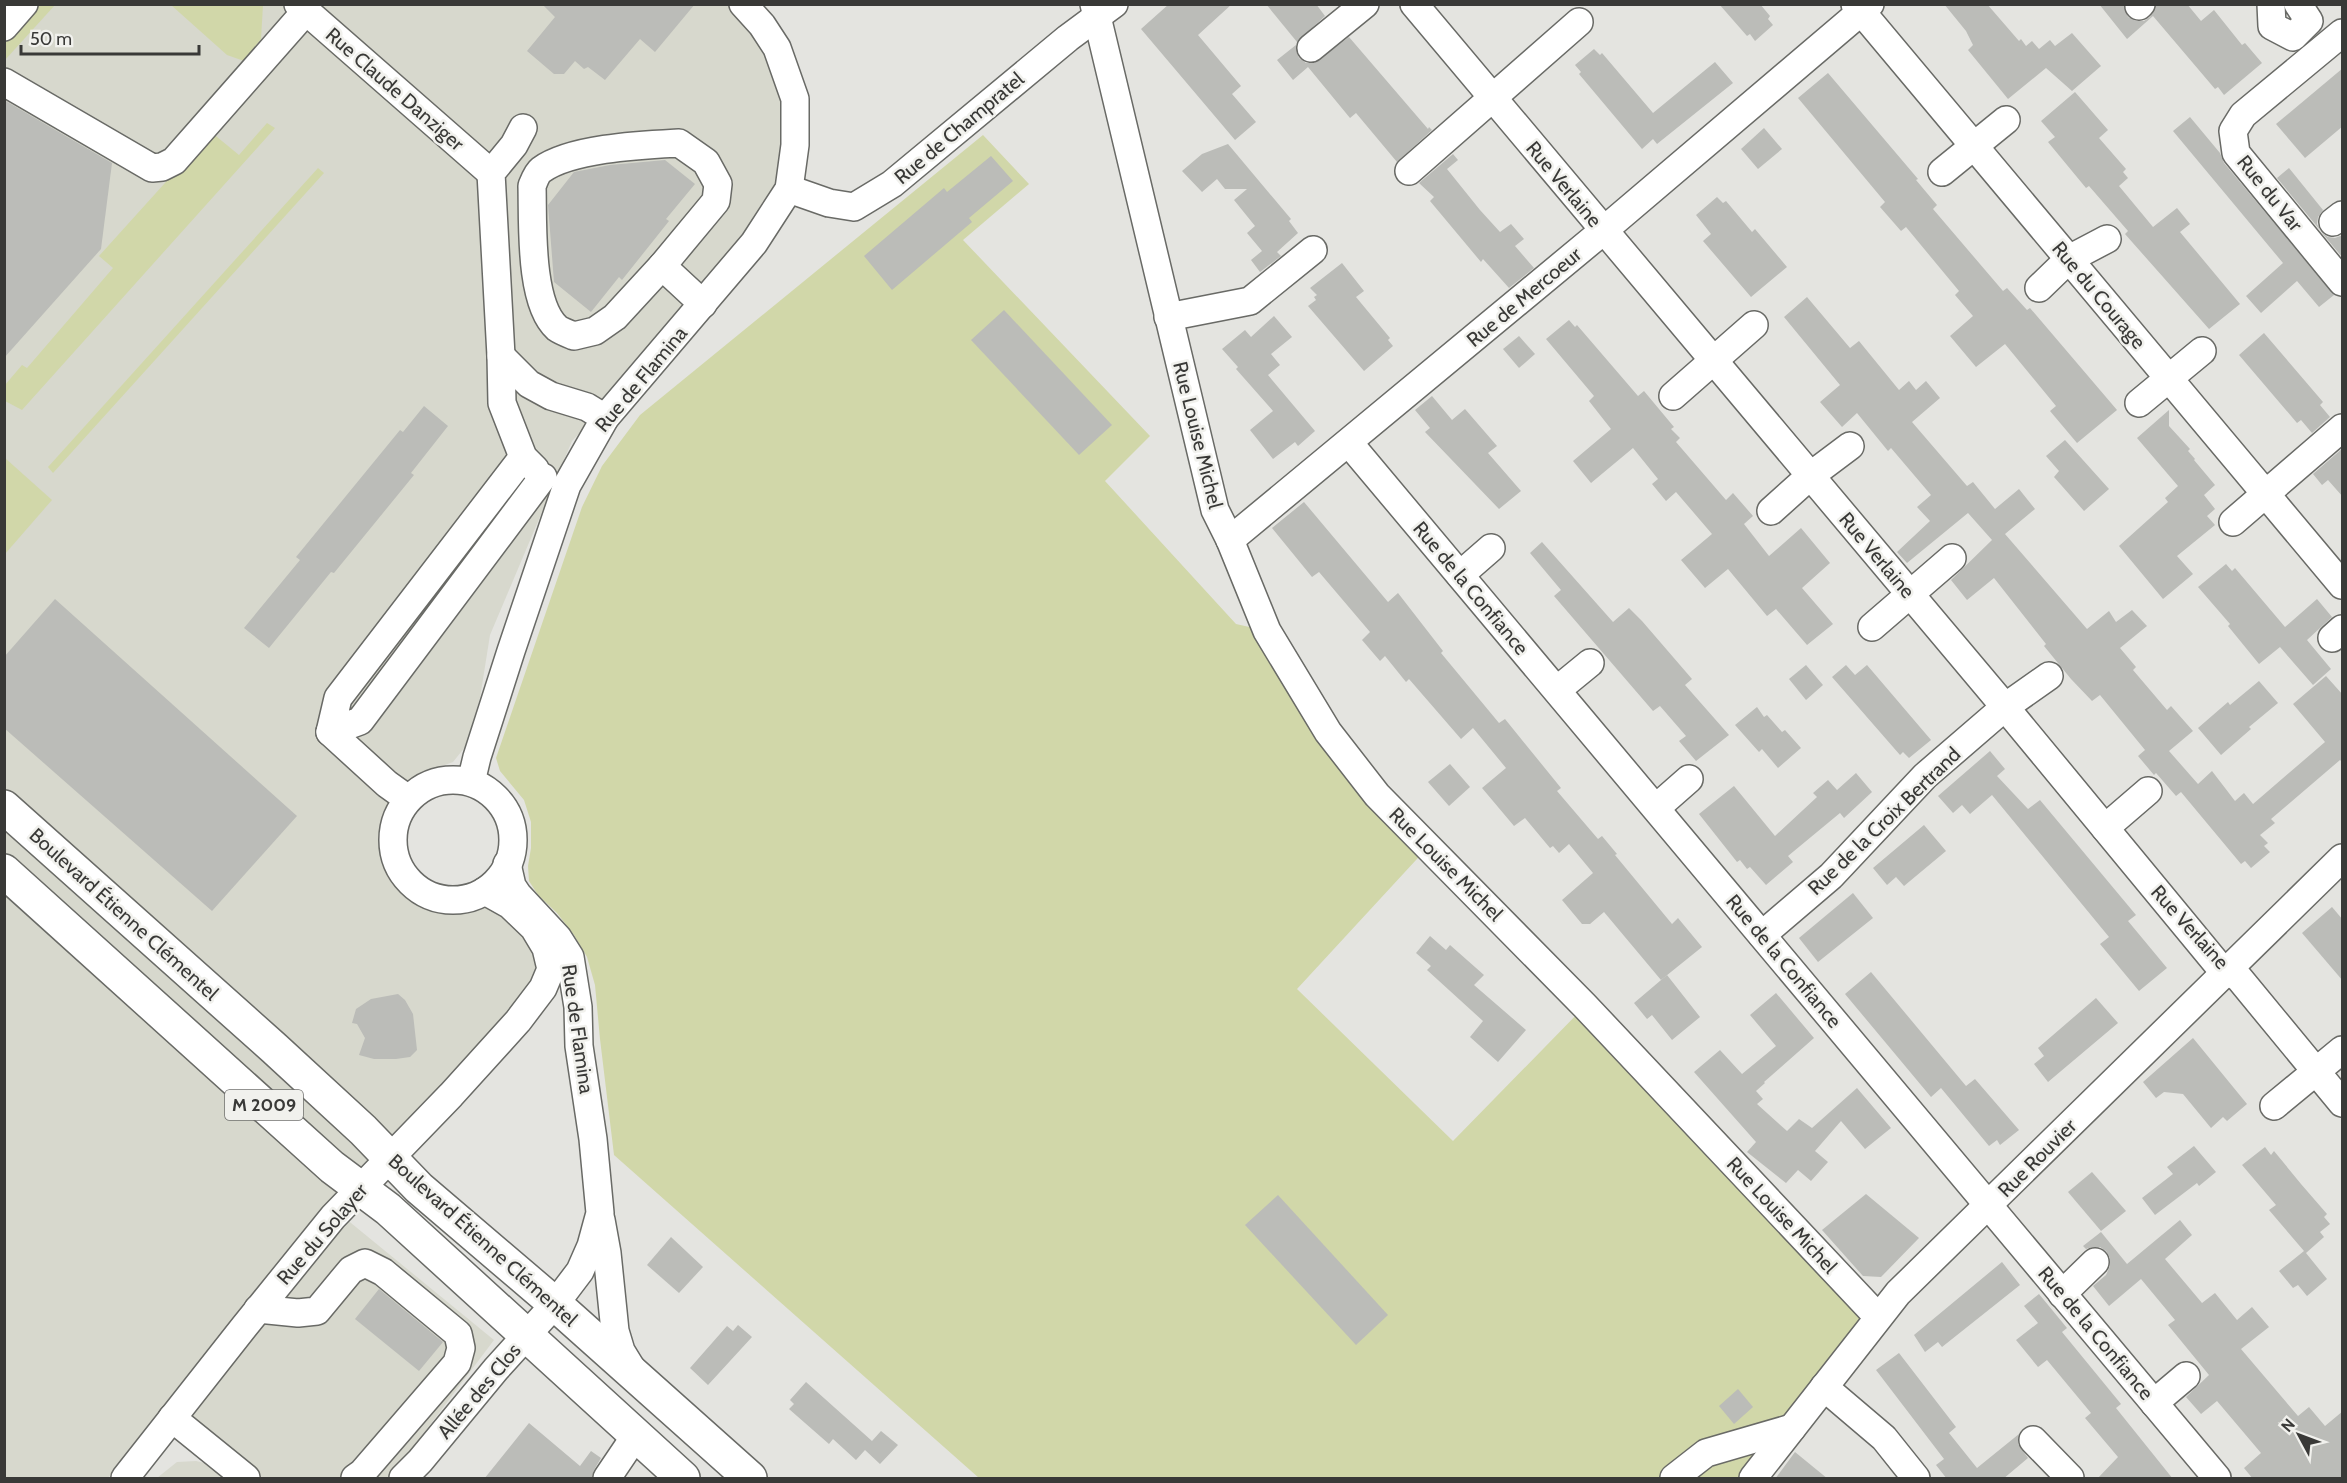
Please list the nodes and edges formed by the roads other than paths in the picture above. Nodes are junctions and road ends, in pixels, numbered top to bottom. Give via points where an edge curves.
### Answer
1 (24, 4) edge
2 (743, 4) edge
3 (1365, 4) edge
4 (1414, 4) edge
5 (2271, 4) edge
6 (2298, 4) edge
7 (1862, 7) edge
8 (1102, 9) edge
9 (314, 10) edge
10 (1580, 22) dead end
11 (4, 27) edge
12 (2343, 33) edge
13 (1311, 48) dead end
14 (4, 82) edge
15 (1492, 98) junction
16 (2006, 120) dead end
17 (1974, 146) junction
18 (539, 171) junction
19 (1408, 171) dead end
20 (1942, 171) dead end
21 (491, 173) junction
22 (789, 189) junction
23 (1603, 231) junction
24 (2107, 239) dead end
25 (1313, 250) dead end
26 (2069, 259) junction
27 (662, 266) junction
28 (2342, 282) edge
29 (2039, 288) dead end
30 (703, 304) junction
31 (1168, 316) junction
32 (1754, 325) dead end
33 (2202, 351) dead end
34 (501, 356) junction
35 (1713, 360) junction
36 (2168, 377) junction
37 (1672, 396) dead end
38 (2139, 403) dead end
39 (605, 418) junction
40 (2343, 428) edge
41 (1349, 443) junction
42 (1850, 446) dead end
43 (523, 457) junction
44 (1810, 476) junction
45 (555, 482) junction
46 (2265, 493) junction
47 (1771, 511) dead end
48 (2233, 522) dead end
49 (1230, 540) junction
50 (1491, 548) dead end
51 (1952, 558) dead end
52 (1460, 574) junction
53 (2343, 585) edge
54 (1910, 594) junction
55 (1872, 627) dead end
56 (1590, 663) dead end
57 (2049, 676) dead end
58 (1557, 690) junction
59 (2006, 707) junction
60 (330, 732) junction
61 (1689, 779) dead end
62 (471, 782) junction
63 (2148, 791) dead end
64 (408, 799) junction
65 (4, 807) edge
66 (1656, 808) junction
67 (2105, 828) junction
68 (2343, 858) edge
69 (507, 864) junction
70 (4, 871) edge
71 (485, 891) junction
72 (1762, 935) junction
73 (2228, 971) junction
74 (533, 1002) junction
75 (579, 1046) junction
76 (2343, 1050) edge
77 (2316, 1071) junction
78 (2343, 1103) edge
79 (2274, 1106) dead end
80 (390, 1159) junction
81 (361, 1190) junction
82 (1988, 1206) junction
83 (600, 1213) junction
84 (2095, 1262) dead end
85 (2062, 1294) junction
86 (555, 1304) junction
87 (258, 1309) junction
88 (1878, 1317) junction
89 (526, 1334) junction
90 (2186, 1376) dead end
91 (637, 1377) junction
92 (1824, 1388) junction
93 (2154, 1403) junction
94 (171, 1418) junction
95 (1792, 1428) junction
96 (636, 1435) junction
97 (2033, 1440) dead end
98 (2217, 1478) edge
99 (125, 1479) edge
100 (246, 1479) edge
101 (355, 1479) edge
102 (403, 1479) edge
103 (607, 1479) edge
104 (683, 1479) edge
105 (750, 1479) edge
106 (1674, 1479) edge
107 (1753, 1479) edge
108 (1916, 1479) edge
109 (2070, 1479) edge

1 - 11 street
2 - 22 street, Rue de Flamina via 777,48 795,99 795,145
3 - 13 street
4 - 15 street, Rue Verlaine
5 - 6 street via 2272,26 2293,37 2309,21
7 - 17 street, Rue du Courage
7 - 23 street, Rue de Mercoeur
8 - 22 street, Rue de Champratel via 892,184 854,207 829,204
8 - 31 street, Rue Louise Michel
9 - 14 street via 174,161 162,167 152,168
9 - 21 street, Rue Claude Danziger
10 - 15 street
12 - 28 street, Rue du Var via 2243,115 2233,131 2236,153
15 - 19 street
15 - 23 street, Rue Verlaine
16 - 17 street
17 - 20 street
17 - 26 street, Rue du Courage
18 - 21 street via 519,137
18 - 27 street via 532,186 537,287 556,327 574,336 595,331 615,317
18 - 27 street via 568,156 654,144 679,143 706,162 718,184 716,201
21 - 34 street
22 - 30 street, Rue de Flamina via 754,243
23 - 35 street, Rue Verlaine
23 - 41 street, Rue de Mercoeur
24 - 26 street
25 - 31 street via 1250,301
26 - 29 street
26 - 36 street, Rue du Courage
27 - 30 street
30 - 39 street, Rue de Flamina
31 - 49 street, Rue Louise Michel via 1215,510
32 - 35 street
33 - 36 street
34 - 39 street via 529,384
34 - 43 street via 502,402
35 - 37 street
35 - 44 street, Rue Verlaine
36 - 38 street
36 - 46 street, Rue du Courage
39 - 45 street, Rue de Flamina
40 - 46 street
41 - 49 street, Rue de Mercoeur
41 - 52 street, Rue de la Confiance
42 - 44 street
43 - 45 street
43 - 60 street via 338,698
44 - 47 street
44 - 54 street, Rue Verlaine
45 - 60 street via 360,721
45 - 62 street, Rue de Flamina
46 - 48 street
46 - 53 street, Rue du Courage
49 - 88 street, Rue Louise Michel via 1267,631 1328,732 1377,795 1585,1006
50 - 52 street
51 - 54 street
52 - 58 street, Rue de la Confiance
54 - 55 street
54 - 59 street, Rue Verlaine
56 - 58 street
57 - 59 street, Rue de la Croix Bertrand
58 - 66 street, Rue de la Confiance
59 - 67 street, Rue Verlaine
59 - 72 street, Rue de la Croix Bertrand via 1925,776 1831,876
60 - 64 street
61 - 66 street
62 - 64 street via 449,779 427,785
62 - 69 street via 492,794 507,812 513,835
63 - 67 street
64 - 71 street via 393,834 394,853 411,884 429,896 448,900
65 - 80 main road, Boulevard Étienne Clémentel / M 2009 via 274,1048
66 - 72 street, Rue de la Confiance
67 - 73 street, Rue Verlaine via 2218,965
68 - 73 street, Rue Rouvier
69 - 71 street via 500,878
69 - 75 street, Rue de Flamina via 518,895 558,938 570,957
70 - 81 main road, Boulevard Étienne Clémentel / M 2009
71 - 74 street, Rue du Solayer via 510,905 534,928 546,948 551,969
72 - 82 street, Rue de la Confiance
73 - 77 street, Rue Verlaine via 2239,978
73 - 82 street, Rue Rouvier
74 - 75 street via 545,1001 562,1009
74 - 80 street, Rue du Solayer
75 - 83 street, Rue de Flamina
76 - 77 street
77 - 78 street, Rue Verlaine
77 - 79 street
80 - 81 street, Rue du Solayer
80 - 86 main road, Boulevard Étienne Clémentel / M 2009
81 - 87 street, Rue du Solayer via 333,1217
81 - 89 main road, Boulevard Étienne Clémentel / M 2009 via 388,1209
82 - 85 street, Rue de la Confiance
82 - 88 street, Rue Rouvier
83 - 86 street, Rue de Flamina via 580,1271
83 - 91 street, Rue de Flamina via 615,1331 621,1351
84 - 85 street
85 - 93 street, Rue de la Confiance
86 - 89 street, Allée des Clos
86 - 91 main road, Boulevard Étienne Clémentel / M 2009
87 - 94 street, Rue du Solayer
87 - 101 street via 317,1311 351,1270 365,1263 383,1272 458,1334 458,1363
88 - 92 street, Rue Rouvier
89 - 96 main road, Boulevard Étienne Clémentel / M 2009
89 - 102 street, Allée des Clos
90 - 93 street
91 - 105 main road, Boulevard Étienne Clémentel / M 2009
92 - 95 street, Rue Rouvier
92 - 108 street via 1884,1438
93 - 98 street, Rue de la Confiance
94 - 99 street, Rue du Solayer
94 - 100 street
95 - 106 street via 1706,1453
95 - 107 street, Rue Rouvier
96 - 103 street
96 - 104 main road, Boulevard Étienne Clémentel / M 2009
97 - 109 street

